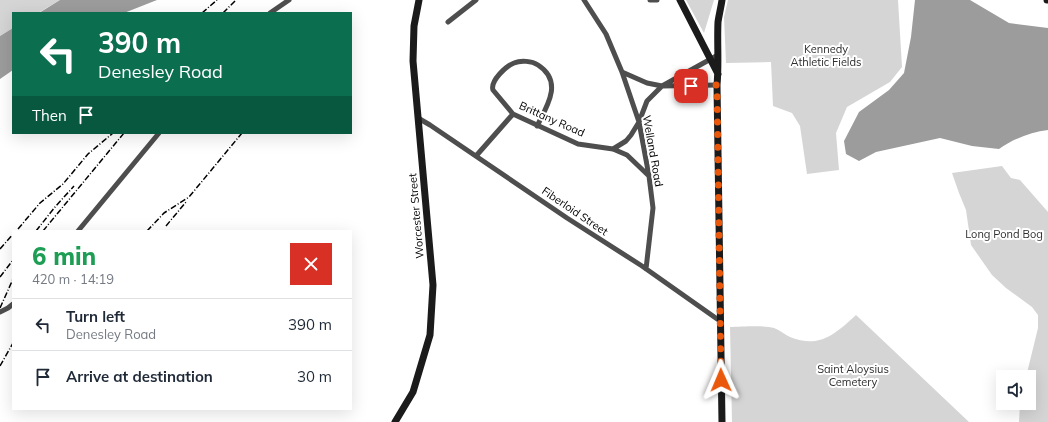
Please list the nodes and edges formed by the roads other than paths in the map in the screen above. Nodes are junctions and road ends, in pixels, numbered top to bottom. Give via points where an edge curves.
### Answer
1 (289, 0) edge
2 (419, 0) edge
3 (476, 0) edge
4 (584, 0) edge
5 (650, 0) edge
6 (657, 0) edge
7 (680, 0) edge
8 (722, 0) edge
9 (271, 12) edge
10 (448, 22) dead end
11 (718, 55) junction
12 (710, 59) junction
13 (622, 72) junction
14 (718, 74) junction
15 (717, 85) junction
16 (662, 86) junction
17 (513, 114) junction
18 (418, 118) junction
19 (639, 122) junction
20 (537, 126) junction
21 (158, 134) edge
22 (613, 149) junction
23 (476, 156) junction
24 (649, 176) junction
25 (79, 230) edge
26 (646, 269) junction
27 (12, 305) edge
28 (0, 312) edge
29 (720, 321) junction
30 (395, 422) edge
31 (722, 422) edge

1 - 9 street
2 - 18 main road, Worcester Street via 414,26 413,56
3 - 10 street
4 - 13 street, Welland Road via 606,34
5 - 6 street
7 - 12 main road
8 - 11 main road via 718,20
11 - 12 street
11 - 14 main road
12 - 14 main road
12 - 16 street
13 - 16 street via 647,83
13 - 19 street, Welland Road
14 - 15 main road
15 - 16 street
15 - 29 main road
16 - 19 street via 647,101
17 - 20 street, Brittany Road
17 - 20 street, Brittany Road via 493,90 493,82 514,63 536,63 545,70 552,86 552,93
17 - 23 street
18 - 23 street, Fiberloid Street
18 - 30 main road, Worcester Street via 433,285 430,335 413,392
19 - 22 street via 626,141
19 - 24 street, Welland Road
20 - 22 street, Brittany Road via 578,144
21 - 25 street
22 - 24 street, Brittany Road via 627,155
23 - 26 street, Fiberloid Street
24 - 26 street, Welland Road via 653,208
26 - 29 street, Fiberloid Street
27 - 28 street
29 - 31 main road

